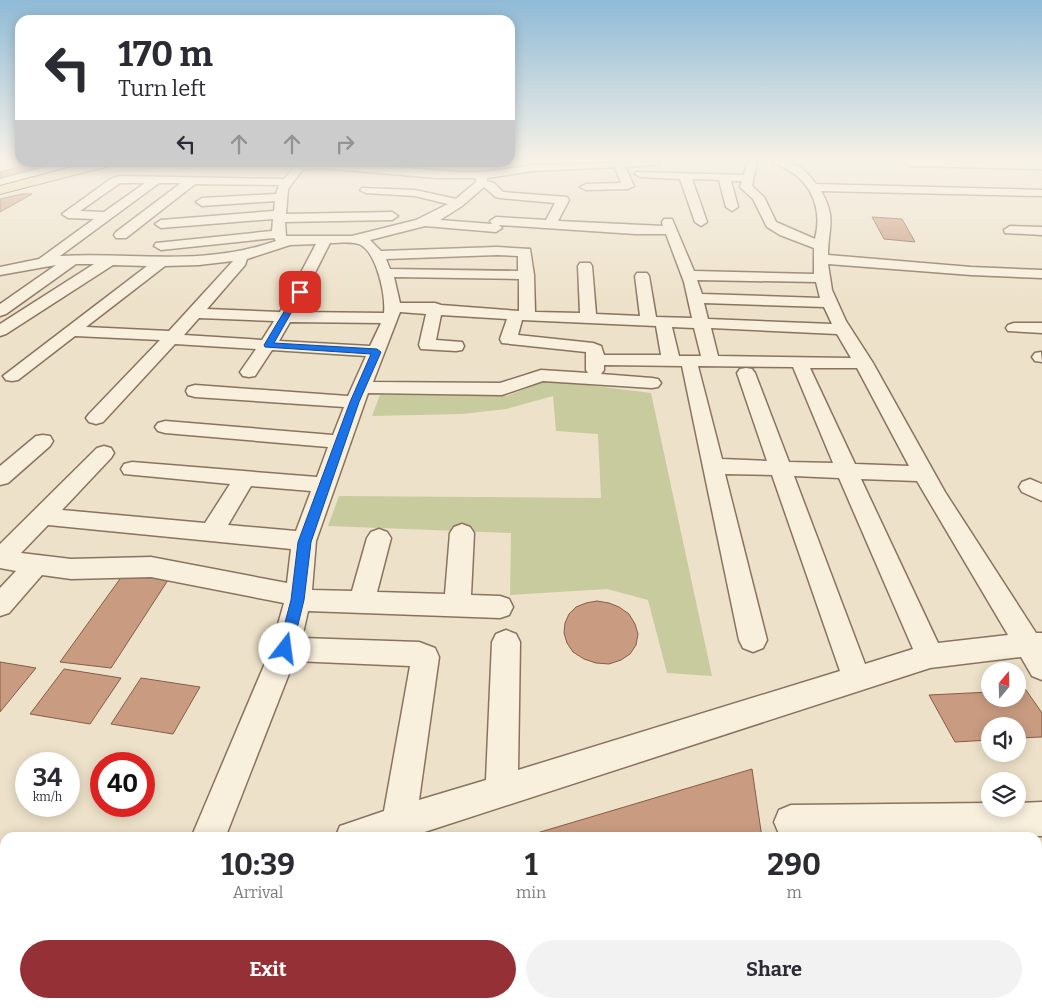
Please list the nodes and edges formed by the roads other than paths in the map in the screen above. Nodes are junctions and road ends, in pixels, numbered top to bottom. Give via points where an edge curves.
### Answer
1 (75, 209) edge
2 (115, 209) edge
3 (152, 209) edge
4 (280, 209) edge
5 (334, 209) edge
6 (349, 209) edge
7 (360, 209) edge
8 (447, 209) edge
9 (558, 209) edge
10 (696, 209) edge
11 (764, 209) edge
12 (822, 209) edge
13 (105, 216) junction
14 (279, 216) junction
15 (392, 216) dead end
16 (423, 222) junction
17 (701, 222) dead end
18 (161, 224) dead end
19 (550, 224) junction
20 (1010, 230) dead end
21 (1042, 231) edge
22 (82, 234) junction
23 (111, 234) junction
24 (144, 236) dead end
25 (283, 238) junction
26 (337, 240) junction
27 (161, 246) dead end
28 (376, 255) junction
29 (241, 256) junction
30 (72, 260) junction
31 (109, 261) junction
32 (821, 261) junction
33 (43, 262) junction
34 (161, 262) junction
35 (585, 266) dead end
36 (0, 270) edge
37 (385, 273) junction
38 (1042, 274) edge
39 (527, 275) junction
40 (642, 276) dead end
41 (689, 276) junction
42 (695, 298) junction
43 (829, 304) junction
44 (436, 308) junction
45 (0, 311) edge
46 (393, 312) junction
47 (195, 314) junction
48 (521, 315) junction
49 (286, 317) junction
50 (588, 318) junction
51 (656, 321) junction
52 (700, 322) junction
53 (1014, 328) dead end
54 (1042, 328) edge
55 (842, 329) junction
56 (0, 331) edge
57 (71, 331) junction
58 (172, 337) junction
59 (268, 345) junction
60 (456, 346) dead end
61 (377, 352) junction
62 (596, 360) junction
63 (691, 363) junction
64 (864, 363) junction
65 (801, 368) dead end
66 (249, 372) dead end
67 (746, 373) dead end
68 (12, 376) dead end
69 (595, 380) junction
70 (652, 383) dead end
71 (195, 391) dead end
72 (358, 394) junction
73 (96, 418) dead end
74 (165, 427) dead end
75 (43, 441) dead end
76 (340, 442) junction
77 (104, 454) dead end
78 (712, 466) junction
79 (779, 468) junction
80 (132, 469) dead end
81 (846, 471) junction
82 (923, 474) junction
83 (0, 478) edge
84 (245, 478) junction
85 (325, 485) junction
86 (43, 516) junction
87 (211, 532) junction
88 (462, 534) dead end
89 (379, 538) dead end
90 (304, 542) junction
91 (0, 559) edge
92 (37, 564) junction
93 (298, 598) junction
94 (362, 602) junction
95 (0, 605) edge
96 (456, 606) junction
97 (500, 607) dead end
98 (753, 640) dead end
99 (506, 642) dead end
100 (285, 649) junction
101 (1038, 652) edge
102 (930, 656) junction
103 (857, 679) junction
104 (502, 790) junction
105 (1042, 819) edge
106 (791, 822) dead end
107 (398, 823) junction
108 (210, 832) edge
109 (370, 832) edge

1 - 13 street via 68,214
2 - 13 street
3 - 23 street
4 - 14 street
5 - 14 street
6 - 26 street
7 - 15 street
8 - 16 street
9 - 19 street
10 - 17 street
11 - 32 street via 771,224
12 - 32 street via 826,226
13 - 22 street
14 - 18 street
14 - 25 street
16 - 19 street
16 - 26 street
19 - 41 street via 670,226
20 - 21 street
22 - 23 street
22 - 33 street
23 - 24 street
25 - 26 street
25 - 27 street
25 - 29 street
26 - 28 street via 366,244
26 - 49 street
28 - 37 street
28 - 39 street via 525,252
29 - 34 street
29 - 47 street via 240,262
30 - 31 street
30 - 33 street
30 - 45 street
31 - 34 street
31 - 56 street
32 - 38 street
32 - 41 street
32 - 43 street
33 - 36 street
34 - 57 street
35 - 50 street
37 - 39 street
37 - 46 street
39 - 48 street
40 - 51 street
41 - 42 street
42 - 43 street
42 - 52 street
43 - 55 street
44 - 46 street
44 - 48 street
44 - 60 street via 426,345
46 - 49 street
46 - 61 street
47 - 49 street
47 - 58 street
48 - 50 street
48 - 62 street via 508,339 590,347 595,350
49 - 59 street
50 - 51 street
51 - 52 street
51 - 63 street
52 - 55 street
52 - 63 street
53 - 54 street
55 - 64 street
57 - 58 street
57 - 68 street
58 - 59 street
58 - 73 street
59 - 61 street
59 - 66 street
61 - 72 street
62 - 63 street
62 - 69 street
63 - 64 street
63 - 78 street
64 - 82 street
65 - 81 street
67 - 79 street
69 - 70 street
69 - 72 street via 540,375 502,390
71 - 72 street
72 - 76 street
74 - 76 street
75 - 83 street
76 - 85 street
77 - 86 street
78 - 79 street
78 - 98 street
79 - 81 street
79 - 103 street
80 - 84 street
81 - 82 street
81 - 102 street
82 - 101 street
84 - 85 street
84 - 87 street
85 - 90 street
86 - 87 street
86 - 91 street
87 - 90 street
88 - 96 street
89 - 94 street
90 - 93 street
91 - 92 street
92 - 93 street via 72,569 151,567
92 - 95 street
93 - 94 street
93 - 100 street
94 - 96 street
96 - 97 street
99 - 104 street
100 - 107 street via 419,654 425,657
100 - 108 street
101 - 102 street
102 - 103 street
103 - 104 street
104 - 107 street
105 - 106 street
107 - 109 street

